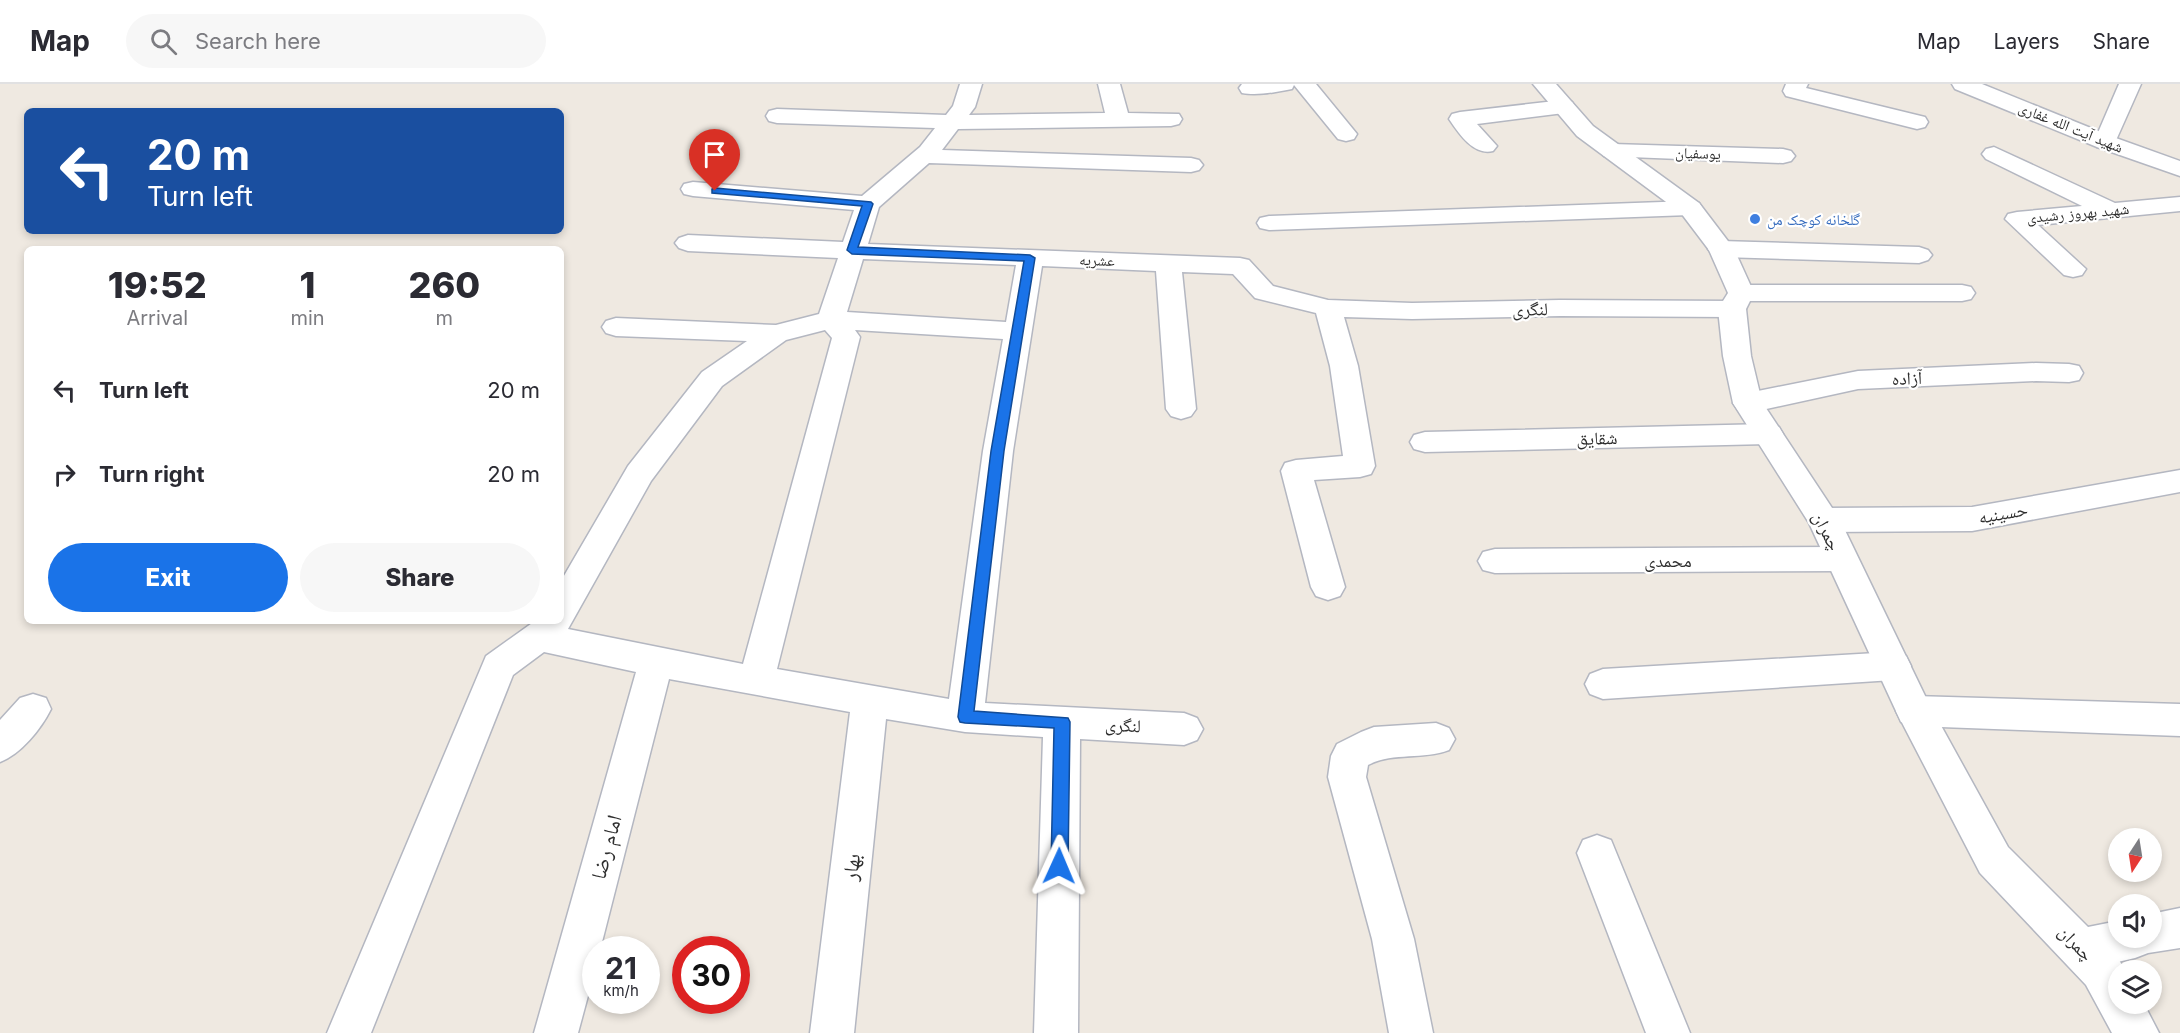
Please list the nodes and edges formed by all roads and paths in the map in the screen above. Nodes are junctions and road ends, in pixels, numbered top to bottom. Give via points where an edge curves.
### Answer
1 (971, 84) edge
2 (1109, 84) edge
3 (1284, 84) edge
4 (1304, 84) edge
5 (1797, 84) edge
6 (1963, 84) edge
7 (2130, 84) edge
8 (1250, 88) dead end
9 (1554, 96) edge
10 (1445, 102) dead end
11 (777, 116) dead end
12 (1118, 119) junction
13 (1171, 119) dead end
14 (1461, 119) junction
15 (952, 122) junction
16 (1917, 122) dead end
17 (1346, 134) dead end
18 (2105, 142) junction
19 (1485, 146) dead end
20 (1612, 151) junction
21 (1994, 154) dead end
22 (923, 156) junction
23 (1783, 156) dead end
24 (1191, 165) dead end
25 (2180, 169) edge
26 (693, 189) dead end
27 (868, 204) junction
28 (2180, 204) edge
29 (1690, 208) junction
30 (2111, 210) junction
31 (1269, 223) dead end
32 (688, 243) dead end
33 (1721, 249) junction
34 (852, 250) junction
35 (1919, 255) dead end
36 (1030, 258) junction
37 (1168, 262) junction
38 (2073, 269) dead end
39 (1962, 293) dead end
40 (1736, 301) junction
41 (1328, 308) junction
42 (831, 320) junction
43 (616, 327) dead end
44 (1017, 331) junction
45 (776, 334) junction
46 (2069, 373) dead end
47 (1748, 403) junction
48 (1181, 409) dead end
49 (1768, 434) junction
50 (1425, 442) dead end
51 (2180, 481) edge
52 (1824, 520) junction
53 (1841, 559) junction
54 (1495, 561) dead end
55 (1328, 587) dead end
56 (564, 602) edge
57 (551, 624) edge
58 (555, 624) edge
59 (656, 662) junction
60 (1893, 666) junction
61 (756, 680) junction
62 (1603, 684) dead end
63 (870, 700) junction
64 (33, 709) dead end
65 (1914, 711) junction
66 (965, 717) junction
67 (2180, 720) edge
68 (1062, 722) junction
69 (1184, 729) dead end
70 (1436, 739) dead end
71 (0, 746) edge
72 (1597, 853) dead end
73 (2180, 928) edge
74 (2162, 932) edge
75 (2108, 944) edge
76 (2083, 949) junction
77 (2108, 982) edge
78 (2126, 1014) edge
79 (349, 1033) edge
80 (556, 1033) edge
81 (832, 1033) edge
82 (1056, 1033) edge
83 (1411, 1033) edge
84 (1668, 1033) edge
85 (2138, 1033) edge

1 - 15 street via 964,106
2 - 12 street
3 - 8 street
4 - 17 street
5 - 16 street via 1794,92
6 - 18 street, شهید آیت الله غفاری
7 - 18 street
9 - 14 street
9 - 20 street, چمران via 1585,131
10 - 14 street
11 - 15 street
12 - 13 street
12 - 15 street
14 - 19 street
15 - 22 street
18 - 25 street, شهید آیت الله غفاری
20 - 23 street, یوسفیان
20 - 29 street, چمران
21 - 30 street
22 - 24 street
22 - 27 street
26 - 27 street
27 - 34 street
28 - 30 street, شهید بهروز رشیدی
29 - 31 street
29 - 33 street, چمران
30 - 38 street, شهید بهروز رشیدی via 2017,219
32 - 34 street, عشریه
33 - 35 street
33 - 40 street, چمران
34 - 36 street, عشریه
34 - 42 street
36 - 37 street, عشریه
36 - 44 street
37 - 41 street, عشریه via 1240,266 1264,292
37 - 48 street
39 - 40 street, لنگری
40 - 41 street, لنگری via 1412,311
40 - 47 street, چمران via 1737,356
41 - 55 street via 1344,366 1360,466 1296,471
42 - 44 street
42 - 45 street
42 - 61 street via 846,337
43 - 45 street
44 - 66 street
45 - 56 street via 712,379 639,474
46 - 47 street, آزاده via 1858,381
47 - 49 street, چمران
49 - 50 street, شقایق
49 - 52 street, چمران
51 - 52 street, حسینیه via 1972,519
52 - 53 street, چمران
53 - 54 street, محمدی
53 - 60 street, چمران
57 - 79 street via 499,666
58 - 59 street, لنگری
59 - 61 street, لنگری
59 - 80 street, امام رضا
60 - 62 street
60 - 65 street, چمران
61 - 63 street, لنگری
63 - 66 street, لنگری
63 - 81 street, بهار
64 - 71 street
65 - 67 street
65 - 76 street, چمران via 1994,860
66 - 68 street, لنگری
68 - 69 street, لنگری
68 - 82 street
70 - 83 street via 1374,743 1350,756 1347,777 1393,939
72 - 84 street
73 - 74 street
75 - 76 street
76 - 77 street, چمران
78 - 85 street, چمران

